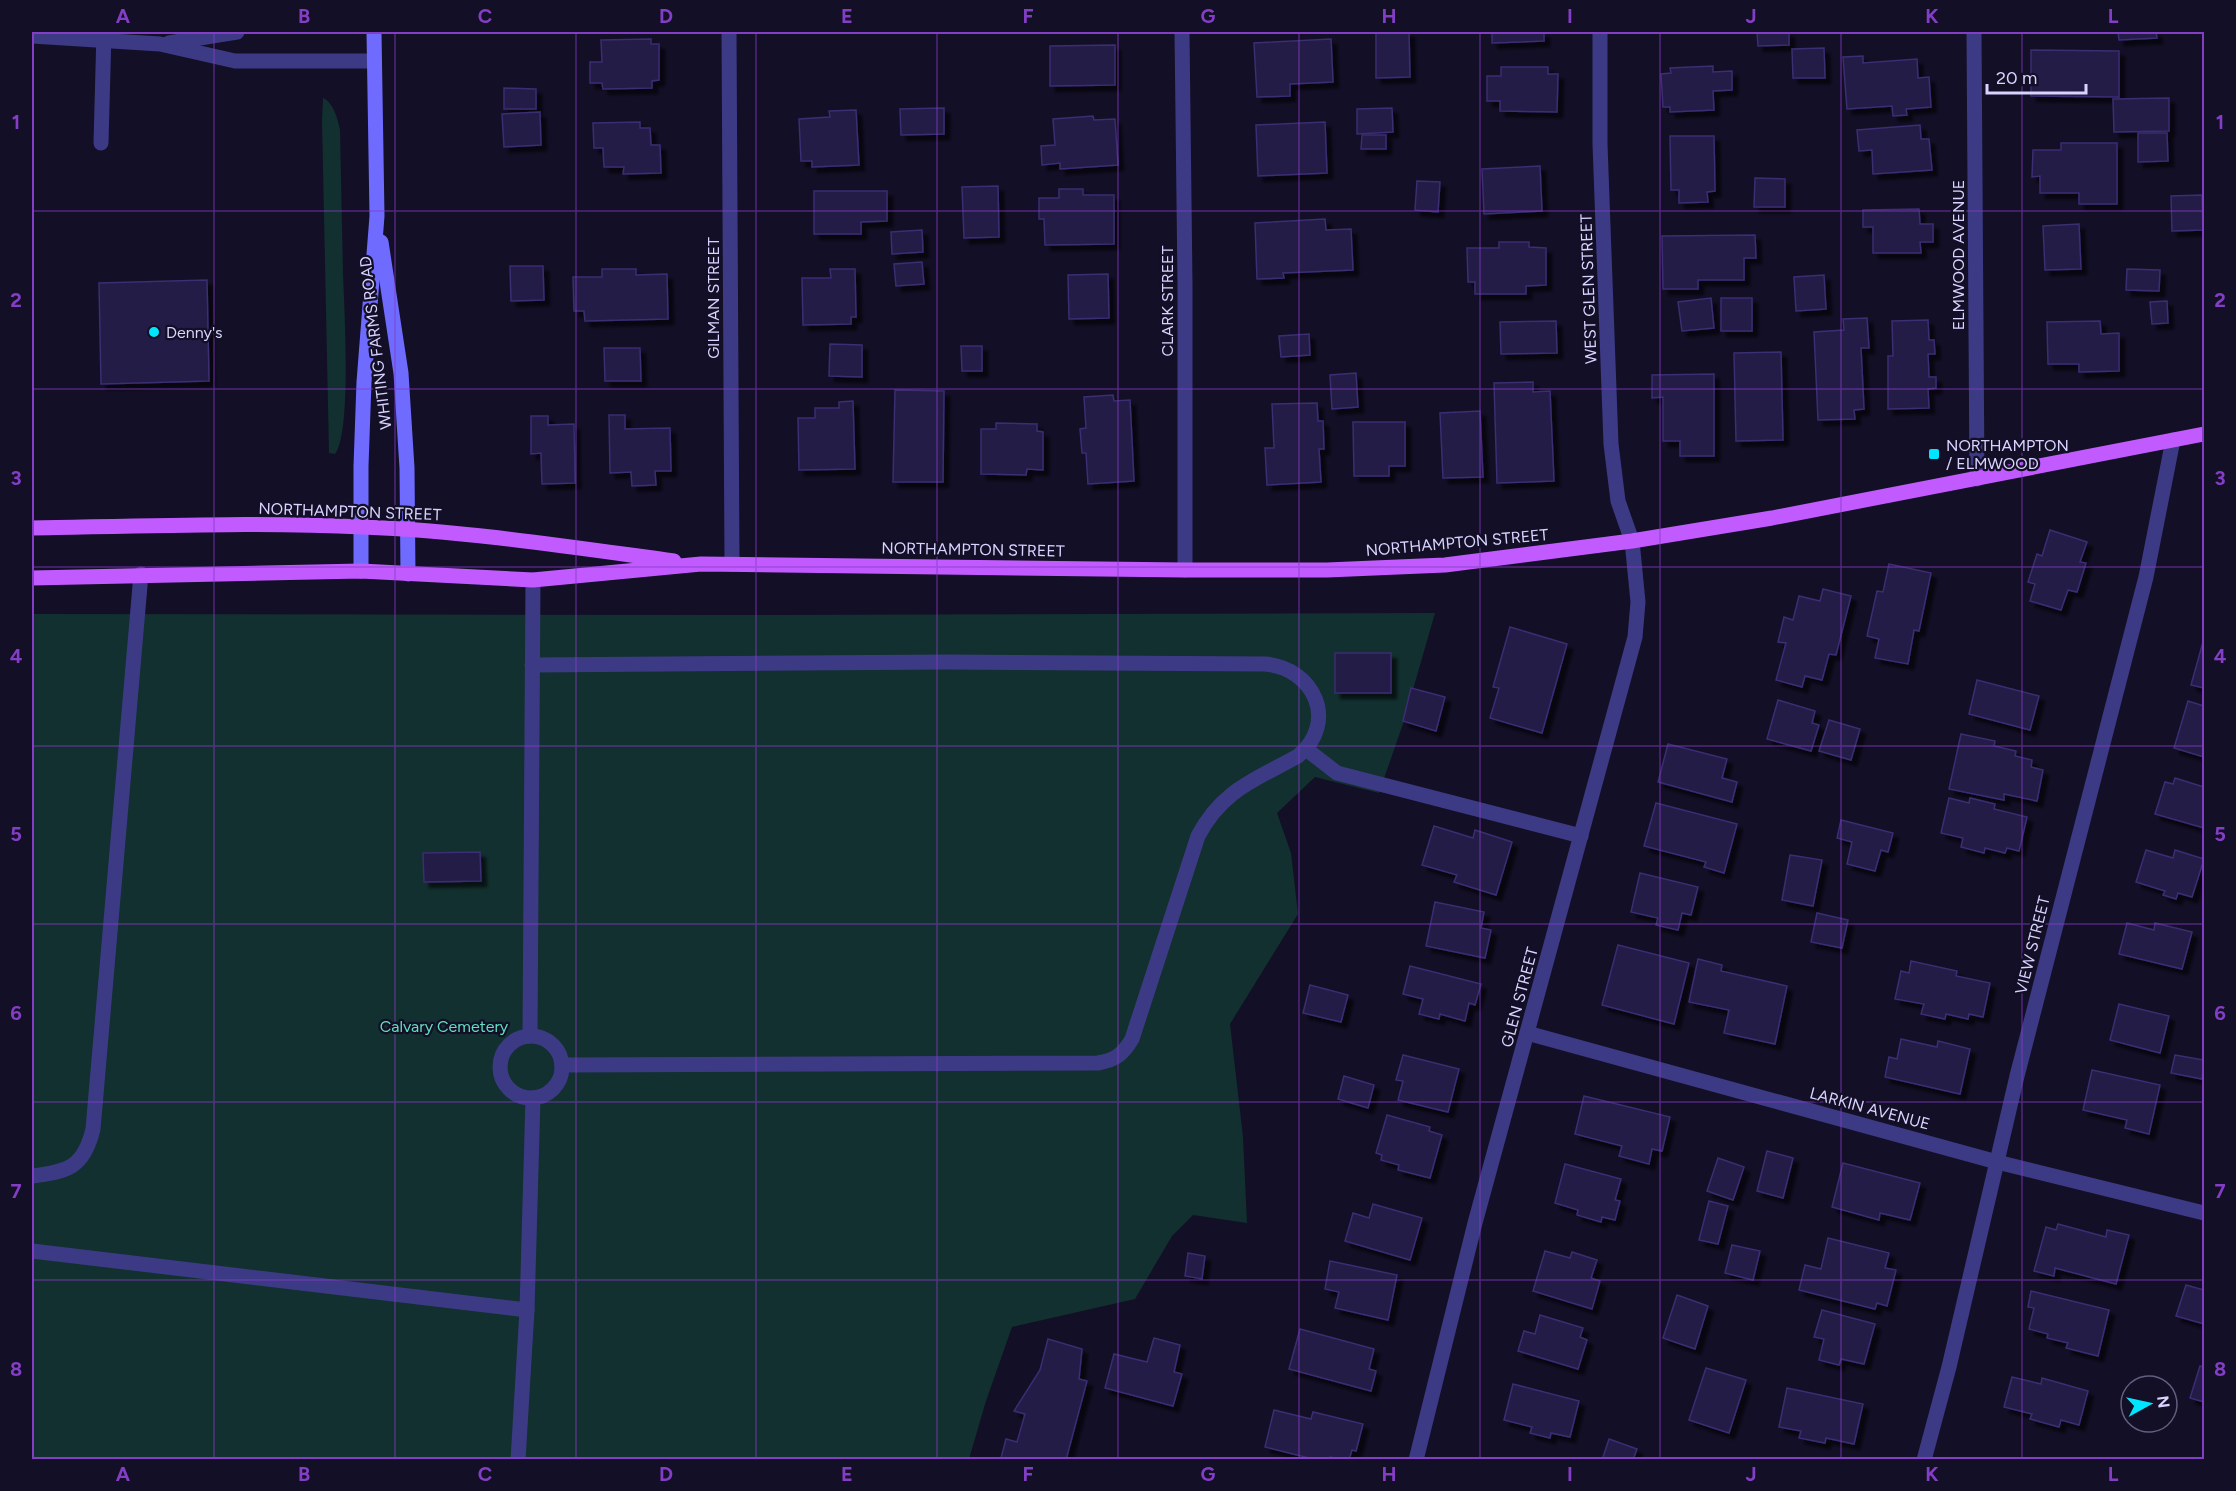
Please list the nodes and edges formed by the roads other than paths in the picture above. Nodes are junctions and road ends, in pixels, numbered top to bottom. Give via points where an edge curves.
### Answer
1 (237, 32) edge
2 (374, 32) edge
3 (729, 32) edge
4 (1182, 32) edge
5 (1600, 32) edge
6 (1974, 32) edge
7 (32, 36) edge
8 (104, 36) edge
9 (160, 44) junction
10 (374, 61) junction
11 (101, 143) dead end
12 (377, 216) junction
13 (2205, 434) edge
14 (2173, 440) junction
15 (1977, 479) junction
16 (361, 526) junction
17 (32, 528) edge
18 (407, 529) junction
19 (1632, 541) junction
20 (701, 564) junction
21 (732, 564) junction
22 (1185, 570) junction
23 (361, 571) junction
24 (141, 574) junction
25 (408, 574) junction
26 (32, 578) edge
27 (533, 580) junction
28 (532, 664) junction
29 (1306, 749) junction
30 (1581, 836) junction
31 (1527, 1033) junction
32 (530, 1036) junction
33 (562, 1065) junction
34 (532, 1098) junction
35 (1997, 1162) junction
36 (32, 1176) edge
37 (2205, 1213) edge
38 (32, 1251) edge
39 (527, 1310) junction
40 (518, 1460) edge
41 (1416, 1460) edge
42 (1924, 1460) edge

1 - 9 street
2 - 10 main road, WHITING FARMS ROAD
3 - 21 street, GILMAN STREET
4 - 22 street, CLARK STREET
5 - 19 street, WEST GLEN STREET via 1611,444 1618,501
6 - 15 street, ELMWOOD AVENUE
7 - 8 street
8 - 9 street
8 - 11 street
9 - 10 street via 235,61
10 - 12 main road, WHITING FARMS ROAD
12 - 16 main road, WHITING FARMS ROAD via 364,382
12 - 18 main road, WHITING FARMS ROAD via 400,373
13 - 14 main road, NORTHAMPTON STREET
14 - 15 main road, NORTHAMPTON STREET
14 - 35 street, VIEW STREET via 2146,578
15 - 19 main road, NORTHAMPTON STREET via 1772,519
16 - 17 main road, NORTHAMPTON STREET
16 - 18 main road, NORTHAMPTON STREET
16 - 23 main road, WHITING FARMS ROAD
18 - 20 main road, NORTHAMPTON STREET
18 - 25 main road, WHITING FARMS ROAD
19 - 22 main road, NORTHAMPTON STREET via 1445,565
19 - 30 street, GLEN STREET via 1638,602 1635,637
20 - 21 main road, NORTHAMPTON STREET
20 - 27 main road, NORTHAMPTON STREET
21 - 22 main road, NORTHAMPTON STREET
23 - 24 main road, NORTHAMPTON STREET
23 - 25 main road, NORTHAMPTON STREET
24 - 26 main road, NORTHAMPTON STREET
24 - 36 street via 93,1129 89,1146 71,1167
25 - 27 main road, NORTHAMPTON STREET
27 - 28 street
28 - 29 street via 1279,665 1299,676 1317,702 1318,728
28 - 32 street
29 - 30 street via 1338,773
29 - 33 street via 1231,793 1212,812 1198,836 1132,1039 1123,1054 1111,1061
30 - 31 street, GLEN STREET
31 - 35 street, LARKIN AVENUE
31 - 41 street, GLEN STREET
32 - 33 street via 548,1042
32 - 34 street via 512,1043 505,1051 501,1071 509,1089
33 - 34 street via 552,1090
34 - 39 street
35 - 37 street, LARKIN AVENUE
35 - 42 street, VIEW STREET
38 - 39 street
39 - 40 street

